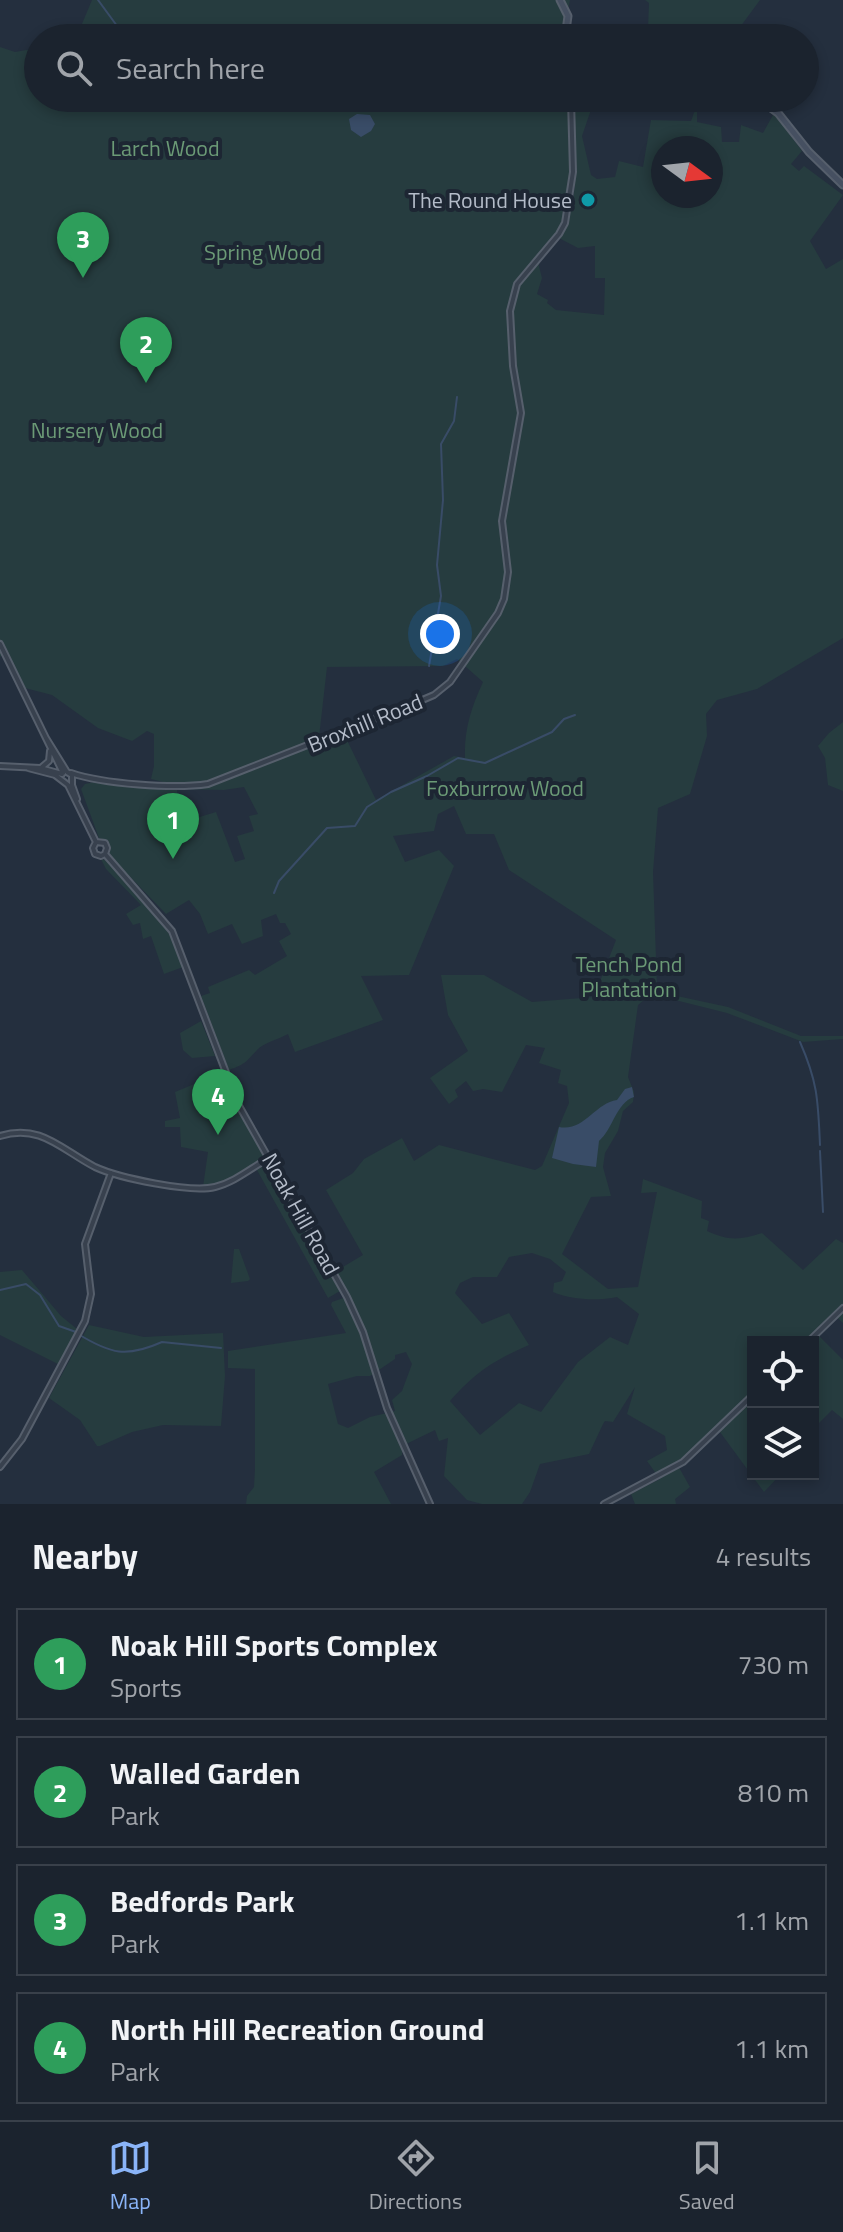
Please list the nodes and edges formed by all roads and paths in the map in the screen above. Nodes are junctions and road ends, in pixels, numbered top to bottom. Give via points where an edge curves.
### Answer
1 (560, 0) edge
2 (567, 24) edge
3 (572, 112) edge
4 (777, 112) edge
5 (843, 185) edge
6 (0, 644) edge
7 (44, 735) junction
8 (50, 750) junction
9 (0, 766) edge
10 (28, 768) junction
11 (40, 768) junction
12 (65, 776) junction
13 (92, 778) junction
14 (72, 780) junction
15 (82, 812) junction
16 (96, 842) junction
17 (105, 854) junction
18 (0, 1136) edge
19 (269, 1158) junction
20 (111, 1173) junction
21 (843, 1308) edge
22 (814, 1336) edge
23 (747, 1401) edge
24 (0, 1467) edge
25 (430, 1504) edge
26 (604, 1504) edge

1 - 2 main road
3 - 13 street, Broxhill Road via 573,172 565,223 517,284 510,311 521,414 502,521 508,572 498,613 443,689 420,701 208,784
4 - 5 main road
6 - 7 street
7 - 8 street
7 - 12 street
8 - 11 street via 49,761
8 - 12 street
9 - 10 street
10 - 11 street
10 - 12 street
11 - 12 street
12 - 13 street, Broxhill Road
12 - 14 street, Noak Hill Road
12 - 15 street, Noak Hill Road
13 - 14 street, Broxhill Road
14 - 15 street, Noak Hill Road
15 - 16 street, Noak Hill Road
16 - 17 street, Noak Hill Road via 105,843
16 - 17 street, Noak Hill Road via 95,854
17 - 19 street, Noak Hill Road via 172,931 238,1104
18 - 20 street via 45,1136
19 - 20 street via 208,1189
19 - 25 street, Noak Hill Road via 347,1297 387,1408
20 - 24 street via 85,1244 91,1294 79,1334 22,1439
21 - 22 street
23 - 26 street via 683,1462

